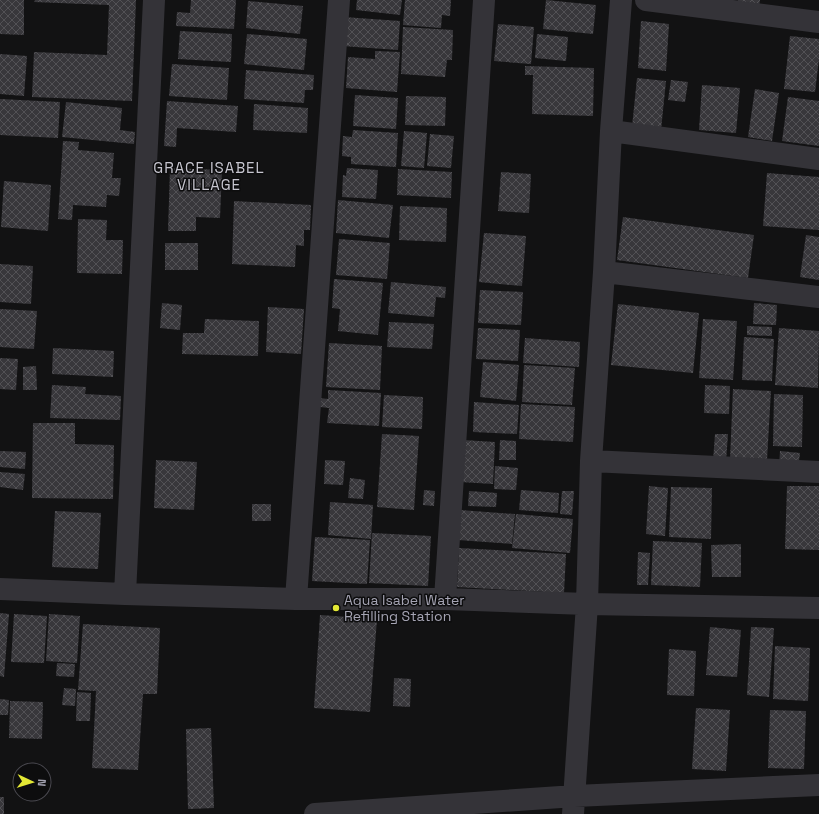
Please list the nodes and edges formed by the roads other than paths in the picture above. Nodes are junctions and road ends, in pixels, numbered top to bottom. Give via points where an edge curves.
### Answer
1 (154, 0) edge
2 (339, 0) edge
3 (484, 0) edge
4 (621, 0) edge
5 (646, 0) edge
6 (819, 22) edge
7 (611, 131) junction
8 (819, 159) edge
9 (604, 272) junction
10 (819, 297) edge
11 (591, 461) junction
12 (819, 472) edge
13 (0, 589) edge
14 (125, 594) junction
15 (296, 599) junction
16 (445, 599) junction
17 (587, 604) junction
18 (819, 608) edge
19 (819, 785) edge
20 (574, 805) edge
21 (315, 814) edge

1 - 14 street
2 - 15 street
3 - 16 street
4 - 7 street
5 - 6 street
7 - 8 street
7 - 9 street
9 - 10 street
9 - 11 street
11 - 12 street
11 - 17 street
13 - 14 street
14 - 15 street
15 - 16 street
16 - 17 street
17 - 18 street
17 - 20 street
19 - 20 street
20 - 21 street

